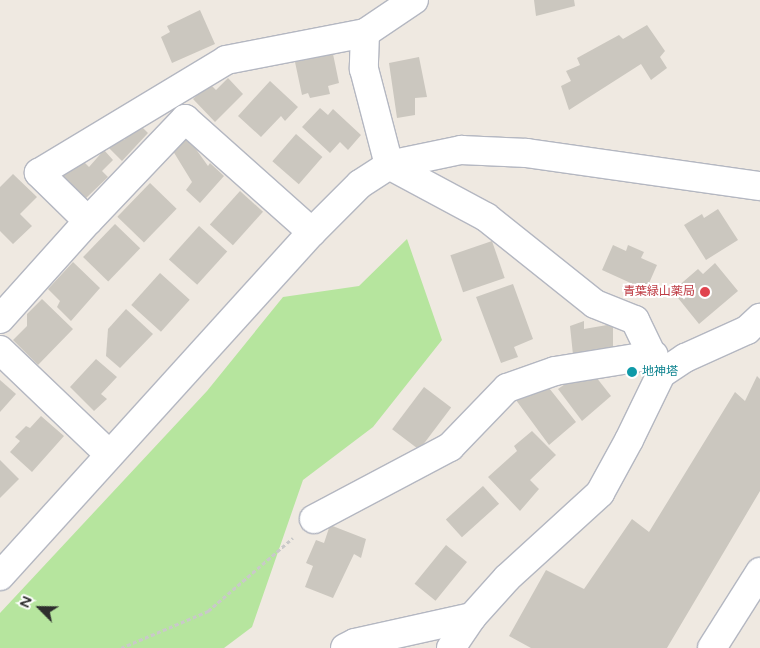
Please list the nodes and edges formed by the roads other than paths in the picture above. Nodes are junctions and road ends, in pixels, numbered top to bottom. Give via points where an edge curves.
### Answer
1 (414, 0) edge
2 (366, 33) junction
3 (389, 165) junction
4 (760, 186) edge
5 (88, 221) junction
6 (312, 232) junction
7 (760, 318) edge
8 (0, 319) edge
9 (0, 350) edge
10 (657, 364) junction
11 (109, 454) junction
12 (314, 519) road end
13 (760, 572) edge
14 (0, 576) edge
15 (472, 617) junction
16 (345, 648) edge
17 (451, 648) edge
18 (712, 648) edge

1 - 2 street
2 - 3 street via 364,69
2 - 5 street via 226,60 39,173
3 - 4 street via 460,150 527,153
3 - 6 street via 360,184
3 - 10 street via 486,217 595,304 635,320
5 - 6 street via 185,119
5 - 8 street
6 - 11 street
7 - 10 street via 747,330 686,358
9 - 11 street
10 - 12 street via 554,371 508,388 450,448
10 - 15 street via 629,440 600,493 507,578
11 - 14 street
13 - 18 street
15 - 16 street
15 - 17 street

